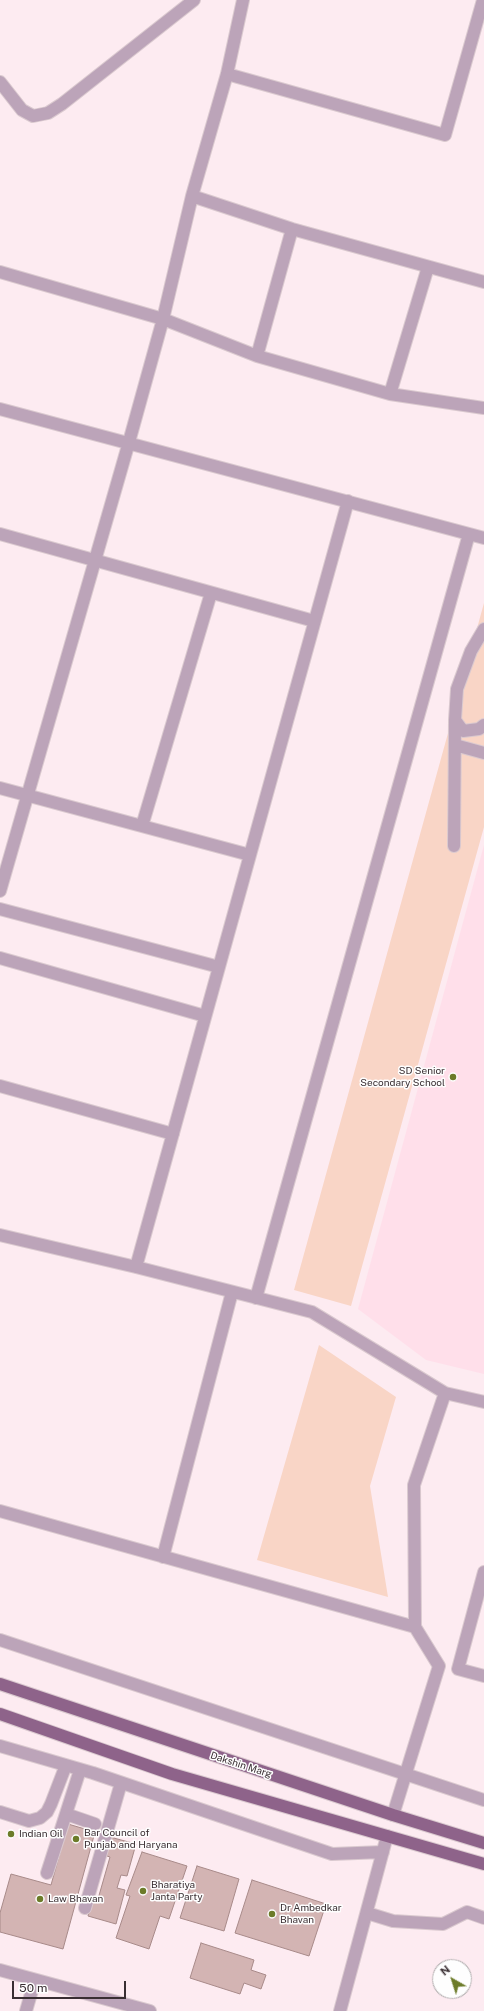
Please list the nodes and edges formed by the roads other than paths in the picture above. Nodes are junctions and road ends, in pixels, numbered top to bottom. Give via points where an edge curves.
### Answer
1 (194, 0) edge
2 (243, 0) edge
3 (482, 0) edge
4 (227, 74) junction
5 (0, 82) edge
6 (192, 196) junction
7 (292, 229) junction
8 (428, 267) junction
9 (0, 272) edge
10 (484, 282) edge
11 (163, 319) junction
12 (256, 356) junction
13 (390, 394) junction
14 (484, 408) edge
15 (0, 409) edge
16 (129, 442) junction
17 (348, 501) junction
18 (0, 534) edge
19 (469, 534) junction
20 (484, 538) edge
21 (95, 561) junction
22 (210, 593) junction
23 (314, 621) junction
24 (484, 629) edge
25 (455, 720) junction
26 (484, 725) edge
27 (455, 745) junction
28 (484, 753) edge
29 (0, 788) edge
30 (28, 796) junction
31 (142, 826) junction
32 (454, 846) dead end
33 (250, 855) junction
34 (0, 891) edge
35 (0, 909) edge
36 (0, 958) edge
37 (219, 966) junction
38 (206, 1016) junction
39 (0, 1086) edge
40 (173, 1134) junction
41 (1, 1239) edge
42 (136, 1267) junction
43 (232, 1292) junction
44 (256, 1298) junction
45 (445, 1392) junction
46 (484, 1402) edge
47 (0, 1511) edge
48 (163, 1557) junction
49 (484, 1572) edge
50 (415, 1627) junction
51 (0, 1640) edge
52 (439, 1666) junction
53 (458, 1669) junction
54 (484, 1676) edge
55 (0, 1684) edge
56 (0, 1714) edge
57 (0, 1746) edge
58 (66, 1765) junction
59 (80, 1770) junction
60 (406, 1774) junction
61 (121, 1783) junction
62 (484, 1800) edge
63 (0, 1812) edge
64 (66, 1814) junction
65 (393, 1815) junction
66 (95, 1824) dead end
67 (387, 1836) junction
68 (484, 1843) edge
69 (383, 1852) junction
70 (484, 1864) edge
71 (47, 1873) dead end
72 (85, 1908) dead end
73 (367, 1913) junction
74 (484, 1918) edge
75 (0, 1970) edge
76 (35, 1980) junction
77 (26, 2011) edge
78 (150, 2011) edge
79 (340, 2011) edge

1 - 5 street via 48,113 32,116 22,110
2 - 4 street
3 - 4 street via 445,135
4 - 6 street
6 - 7 street
6 - 11 street
7 - 8 street
7 - 12 street
8 - 10 street
8 - 13 street
9 - 11 street
11 - 12 street
11 - 16 street
12 - 13 street
13 - 14 street
15 - 16 street
16 - 17 street
16 - 21 street
17 - 19 street
17 - 23 street
18 - 21 street
19 - 20 street
19 - 44 street
21 - 22 street
21 - 30 street
22 - 23 street
22 - 31 street
23 - 33 street
24 - 25 street via 471,651 457,689
25 - 26 street via 463,731
25 - 27 street
27 - 28 street
27 - 32 street
29 - 30 street
30 - 31 street
30 - 34 street
31 - 33 street
33 - 37 street
35 - 37 street
36 - 38 street
37 - 38 street
38 - 40 street
39 - 40 street
40 - 42 street
41 - 42 street
42 - 43 street
43 - 44 street
43 - 48 street
44 - 45 street via 312,1312
45 - 46 street
45 - 50 street via 414,1485
47 - 48 street
48 - 50 street
49 - 53 street
50 - 52 street
51 - 60 street
52 - 53 street
52 - 60 street
53 - 54 street
55 - 65 main road, Dakshin Marg
56 - 67 main road via 172,1774
57 - 58 street
58 - 59 street
58 - 63 street via 47,1812 40,1818 29,1821
59 - 61 street
59 - 64 street
60 - 62 street
60 - 65 street
61 - 69 street via 332,1854
61 - 72 street
64 - 66 street
64 - 71 street
65 - 68 main road, Dakshin Marg
67 - 69 street
67 - 70 main road
69 - 73 street
73 - 74 street via 393,1921 443,1924 467,1912
73 - 79 street
75 - 76 street
76 - 77 street
76 - 78 street

